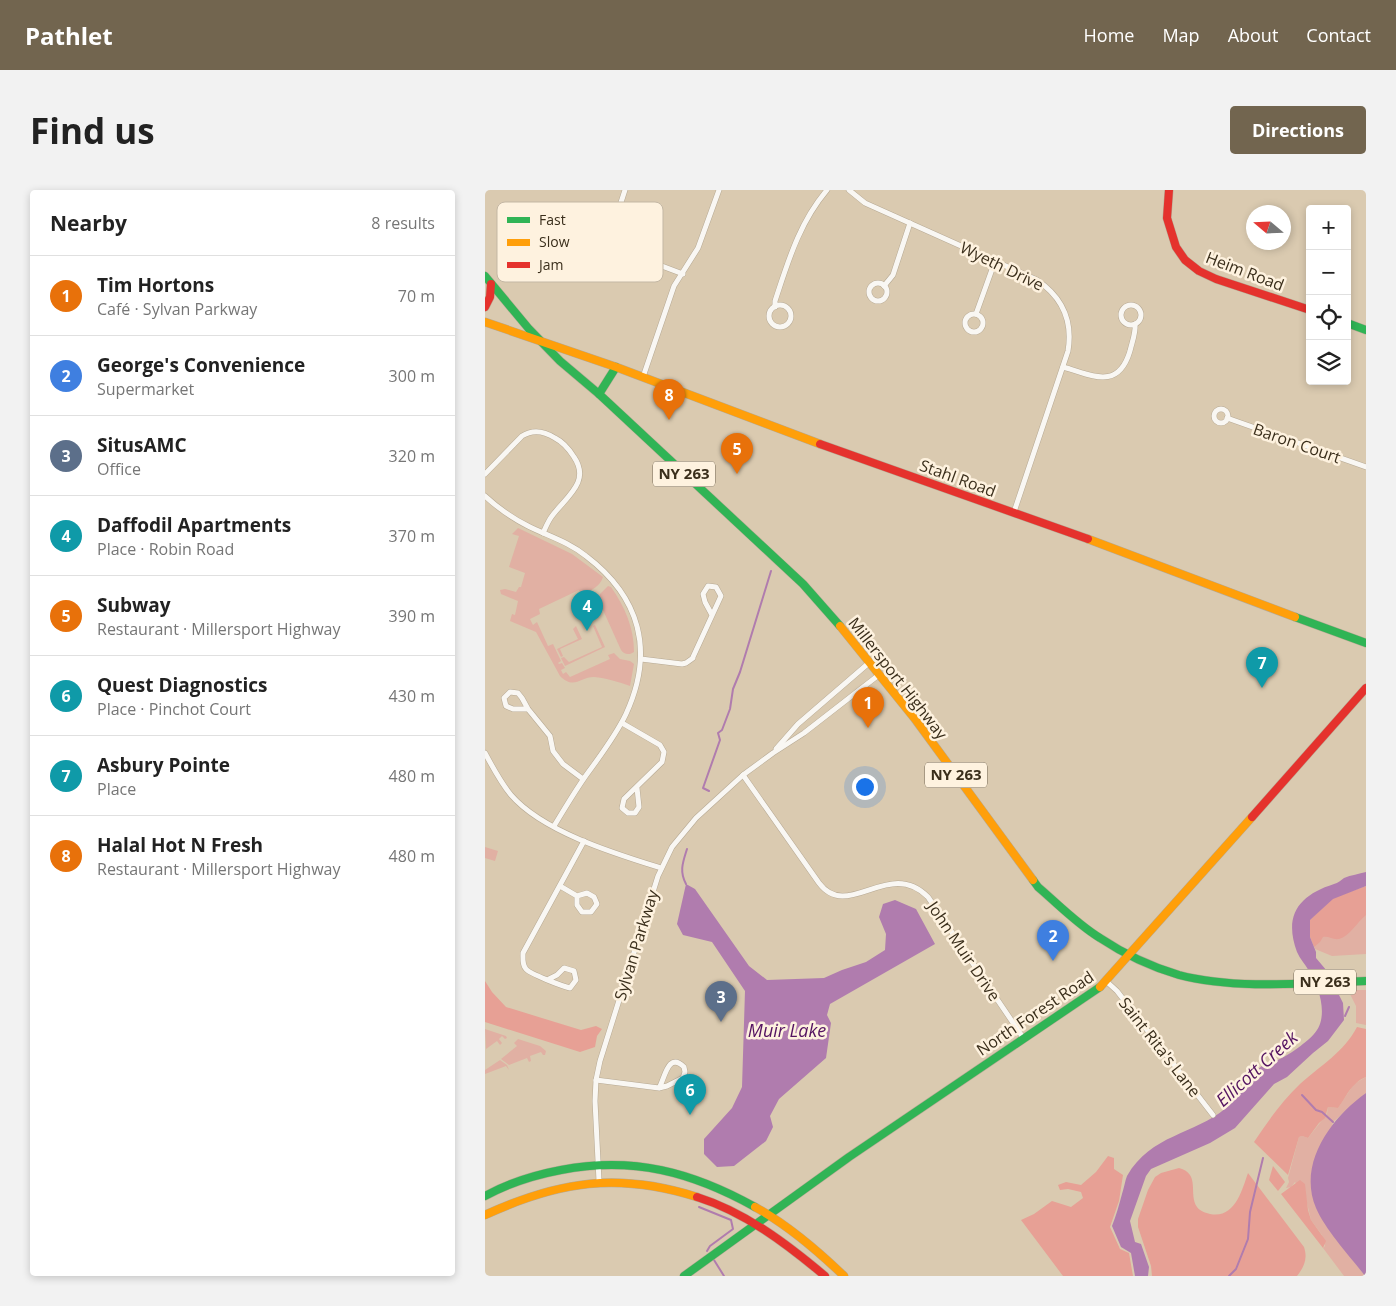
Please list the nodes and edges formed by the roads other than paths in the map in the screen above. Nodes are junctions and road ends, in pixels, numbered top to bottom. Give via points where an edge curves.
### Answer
1 (625, 190) edge
2 (719, 190) edge
3 (827, 190) edge
4 (849, 190) edge
5 (1169, 190) edge
6 (621, 202) edge
7 (910, 223) junction
8 (995, 261) junction
9 (663, 266) edge
10 (683, 274) junction
11 (485, 276) edge
12 (491, 284) junction
13 (884, 286) dead end
14 (485, 307) edge
15 (775, 307) junction
16 (1306, 309) edge
17 (976, 314) dead end
18 (485, 322) edge
19 (1135, 324) junction
20 (1351, 324) edge
21 (1366, 330) edge
22 (540, 342) junction
23 (1063, 366) junction
24 (616, 367) junction
25 (643, 377) junction
26 (599, 394) junction
27 (1227, 418) dead end
28 (1366, 467) edge
29 (485, 474) edge
30 (485, 496) edge
31 (1014, 512) junction
32 (543, 533) junction
33 (713, 615) junction
34 (1366, 643) edge
35 (641, 659) junction
36 (870, 662) junction
37 (880, 674) junction
38 (1366, 688) edge
39 (528, 709) junction
40 (622, 722) junction
41 (485, 753) edge
42 (773, 753) junction
43 (743, 775) junction
44 (583, 779) junction
45 (637, 788) junction
46 (554, 826) junction
47 (585, 842) junction
48 (661, 868) junction
49 (560, 886) junction
50 (577, 896) dead end
51 (1130, 955) junction
52 (549, 979) junction
53 (1106, 980) junction
54 (1365, 981) edge
55 (1024, 1039) junction
56 (596, 1080) junction
57 (659, 1088) junction
58 (1213, 1115) dead end
59 (599, 1164) junction
60 (599, 1181) junction
61 (485, 1196) edge
62 (768, 1214) junction
63 (485, 1215) edge
64 (754, 1224) junction
65 (684, 1276) edge
66 (825, 1276) edge
67 (844, 1276) edge

1 - 6 street
2 - 10 street via 697,248
3 - 15 street via 799,232
4 - 7 street, Wyeth Drive via 865,203
5 - 16 street, Heim Road via 1167,218 1176,247 1185,260 1216,279
7 - 8 street, Wyeth Drive
7 - 13 street via 893,275
8 - 17 street
8 - 23 street, Wyeth Drive via 1037,280 1057,298 1067,315 1070,333
9 - 10 street
10 - 25 street via 674,286
11 - 12 street, Millersport Highway / NY 263
12 - 14 street
12 - 22 street, Millersport Highway / NY 263
15 - 15 street via 771,312 771,322 783,327 790,320 790,313 786,307
18 - 22 street, Stahl Road
19 - 19 street via 1128,325 1121,318 1123,309 1128,305 1135,305 1141,313
19 - 23 street via 1125,366 1111,377 1099,378
20 - 21 street
22 - 24 street, Stahl Road
22 - 26 street, Millersport Highway / NY 263
23 - 31 street, Wyeth Drive
24 - 25 street, Stahl Road
24 - 26 street
25 - 31 street, Stahl Road
26 - 36 street, Millersport Highway / NY 263 via 803,584
27 - 28 street, Baron Court
29 - 32 street via 529,432 543,432 563,444 577,462 580,477
30 - 32 street via 511,516
31 - 34 street, Stahl Road
32 - 35 street via 586,556 623,592 637,626
33 - 33 street via 721,596 716,587 707,586 703,594
33 - 35 street via 689,662
35 - 40 street via 635,689
36 - 37 street, Millersport Highway / NY 263
36 - 42 street, Sylvan Parkway via 797,724
37 - 42 street, Sylvan Parkway
37 - 51 street, Millersport Highway / NY 263 via 1037,887 1099,938
38 - 51 street, North Forest Road
39 - 39 street via 516,692 510,692 504,698 509,708
39 - 44 street via 549,736 553,751 563,764
40 - 44 street
40 - 45 street via 660,745 664,752 662,762
41 - 46 street via 512,796
42 - 43 street, Sylvan Parkway
43 - 48 street, Sylvan Parkway via 689,825
43 - 55 street, John Muir Drive via 828,893 846,897 900,883 908,884 928,897
44 - 46 street
45 - 45 street via 624,799 624,812 635,812 639,806
46 - 47 street
47 - 48 street
47 - 49 street
48 - 56 street, Sylvan Parkway
49 - 50 street
49 - 52 street via 523,953 525,969
51 - 53 street, North Forest Road
51 - 54 street, Millersport Highway / NY 263 via 1181,975 1206,979 1259,984
52 - 52 street via 570,988 577,980 574,971 564,968
53 - 55 street, North Forest Road
53 - 58 street, Saint Rita's Lane
55 - 62 street, North Forest Road
56 - 57 street
56 - 59 street, Sylvan Parkway
57 - 57 street via 683,1078 684,1067 677,1062 668,1065
59 - 60 street, Sylvan Parkway
59 - 61 street via 538,1174
59 - 62 street via 650,1167 674,1173 727,1192
60 - 63 street via 541,1192
60 - 64 street via 645,1184 693,1195 718,1204
62 - 64 street, North Forest Road
62 - 67 street via 805,1240
64 - 65 street, North Forest Road
64 - 66 street

